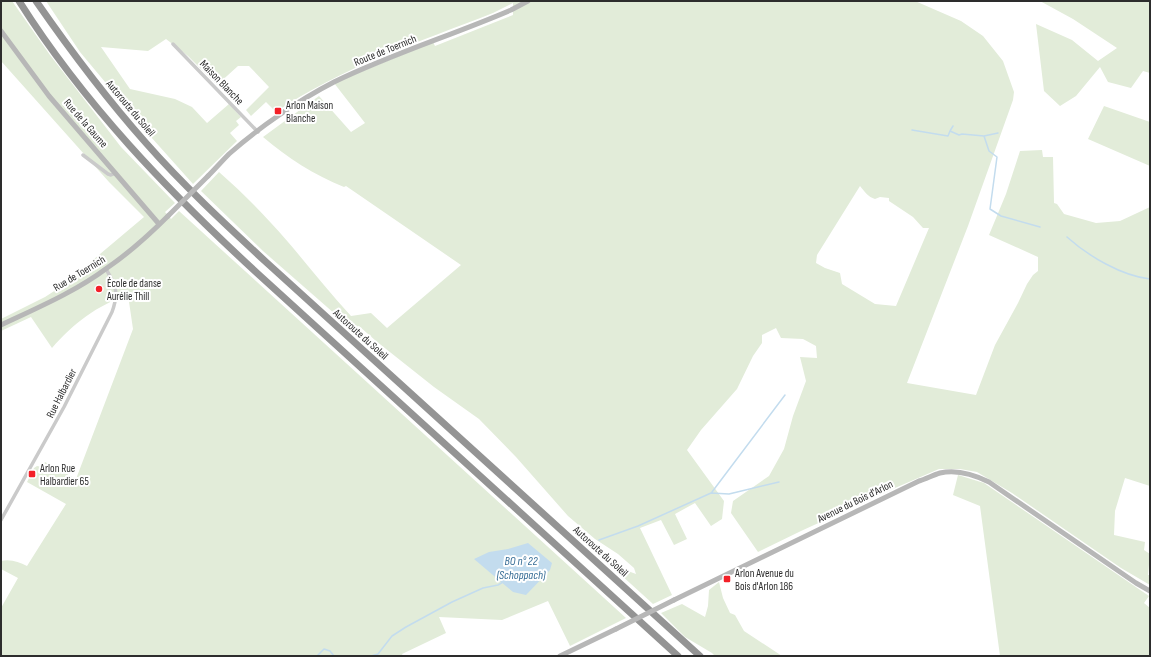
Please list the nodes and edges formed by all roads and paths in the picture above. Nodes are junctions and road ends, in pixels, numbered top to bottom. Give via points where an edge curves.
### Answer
1 (19, 1) edge
2 (36, 1) edge
3 (528, 1) edge
4 (1, 31) edge
5 (173, 44) dead end
6 (258, 132) junction
7 (83, 156) dead end
8 (116, 173) junction
9 (159, 224) junction
10 (106, 269) junction
11 (1, 325) edge
12 (1, 520) edge
13 (1150, 591) edge
14 (560, 656) edge
15 (678, 656) edge
16 (700, 656) edge

1 - 15 highway via 49,46 106,120 196,216
2 - 16 highway, Autoroute du Soleil via 88,73 146,144 206,206
3 - 6 main road, Route de Toernich via 334,82 295,105
4 - 8 main road, Rue de la Gaume via 49,96
5 - 6 street, Maison Blanche
6 - 9 main road, bridge via 229,154
7 - 8 street via 108,174
8 - 9 main road, Rue de la Gaume
9 - 10 main road, Rue de Toernich via 128,253
10 - 11 main road, Rue de Toernich via 70,292
10 - 12 street, Rue Halbardier via 114,283 116,294 112,312 64,408
13 - 14 main road, Avenue du Bois d'Arlon, bridge via 989,482 977,476 953,472 940,473

